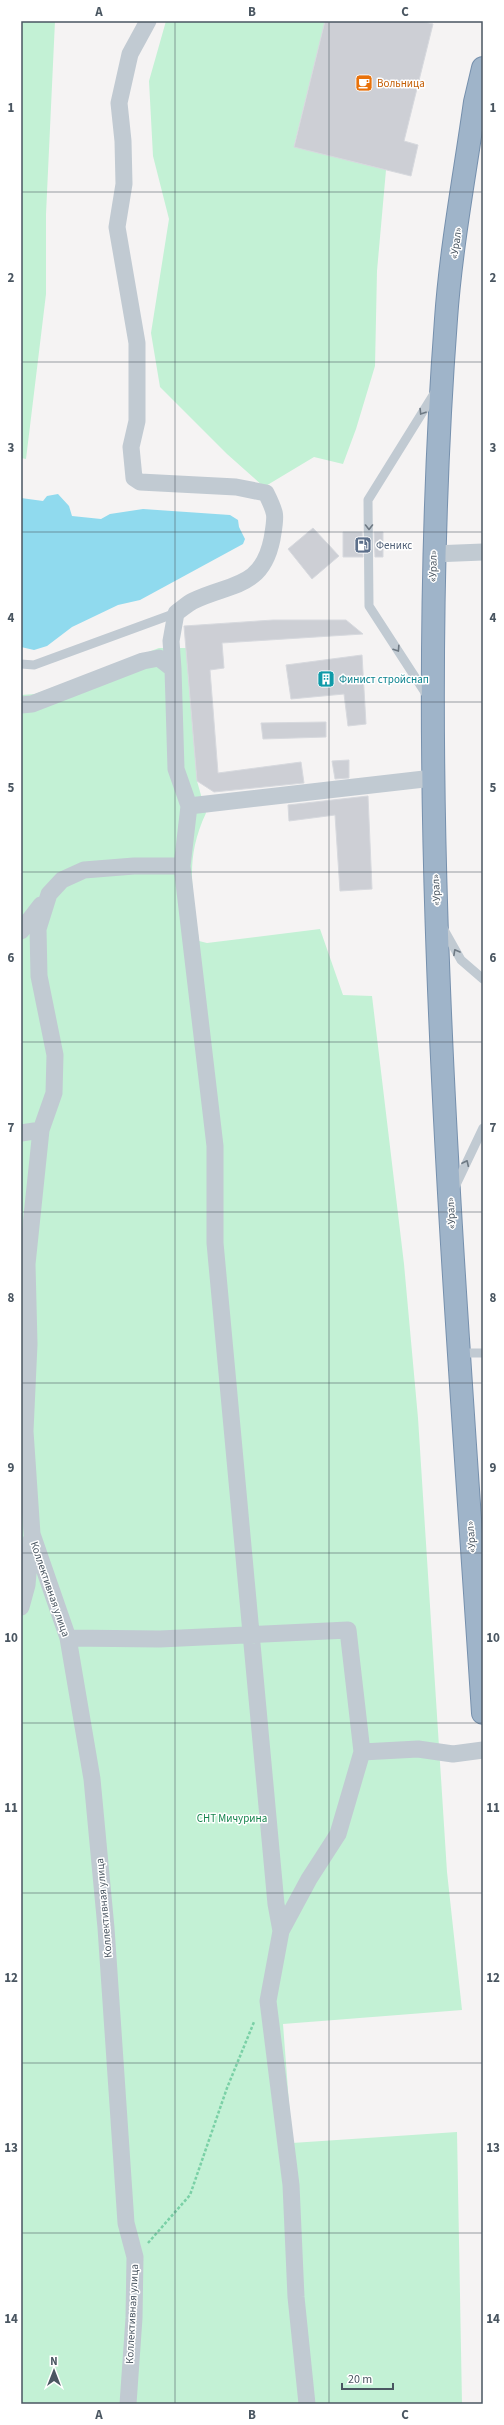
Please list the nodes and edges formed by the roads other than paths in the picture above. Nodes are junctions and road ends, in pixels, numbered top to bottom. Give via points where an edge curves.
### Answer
1 (148, 21) edge
2 (483, 68) edge
3 (479, 97) edge
4 (443, 379) junction
5 (483, 552) edge
6 (433, 554) junction
7 (176, 613) junction
8 (21, 664) edge
9 (173, 669) junction
10 (432, 703) junction
11 (21, 705) edge
12 (433, 778) junction
13 (189, 806) junction
14 (182, 866) junction
15 (49, 894) junction
16 (437, 918) junction
17 (21, 931) edge
18 (483, 980) edge
19 (483, 1128) edge
20 (41, 1130) junction
21 (21, 1133) edge
22 (450, 1198) junction
23 (459, 1353) junction
24 (483, 1353) edge
25 (32, 1534) junction
26 (25, 1551) edge
27 (21, 1607) edge
28 (252, 1635) junction
29 (68, 1638) junction
30 (483, 1713) edge
31 (483, 1750) edge
32 (362, 1752) junction
33 (281, 1931) junction
34 (128, 2404) edge
35 (307, 2404) edge

1 - 7 street via 130,54 118,103 123,141 124,184 116,227 137,343 137,421 131,447 134,478 140,482 248,489 266,493 276,514 270,548 261,569 237,586 193,601
2 - 3 highway, «Урал»
3 - 4 highway, «Урал» via 446,316
4 - 6 highway, «Урал»
4 -> 10 lane via 368,500 369,606
5 - 6 street
6 - 10 highway, «Урал»
7 - 8 lane via 34,665
7 - 9 street via 171,640
9 - 11 street via 159,658 143,661 86,685 32,704
9 - 13 street via 176,768
10 - 12 highway, «Урал»
12 - 13 street
12 - 16 highway, «Урал»
13 - 14 street
14 - 15 street, Коллективная улица via 84,870 62,880
14 - 28 street via 215,1146 215,1243
15 - 17 street
15 - 20 street, Коллективная улица via 38,929 39,976 55,1055 54,1093
18 -> 16 lane via 461,960
16 - 22 highway, «Урал»
22 -> 19 lane
20 - 21 street
20 - 25 street, Коллективная улица via 27,1264 29,1344 25,1431
22 - 23 highway, «Урал»
23 - 24 lane
23 - 30 highway, «Урал»
25 - 26 street
25 - 29 street, Коллективная улица
26 - 27 street via 27,1584
28 - 29 street via 160,1639
28 - 32 street via 348,1630
28 - 33 street via 276,1904
29 - 34 street, Коллективная улица via 92,1779 107,1935 126,2223 135,2257
31 - 32 street via 453,1754 418,1749
32 - 33 street via 338,1834 309,1879
33 - 35 street via 268,2001 291,2185 296,2297

